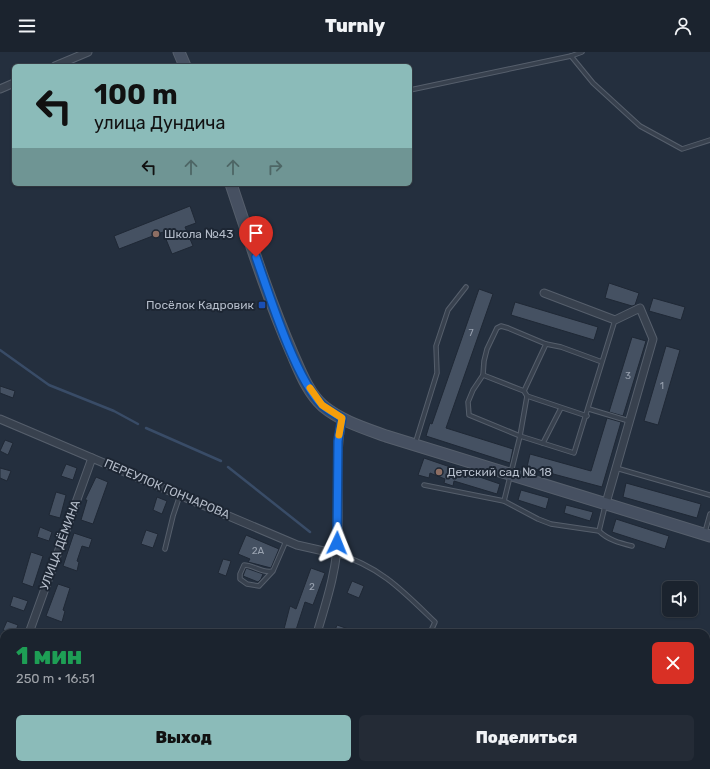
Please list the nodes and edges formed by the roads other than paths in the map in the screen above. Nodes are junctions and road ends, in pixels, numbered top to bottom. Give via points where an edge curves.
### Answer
1 (88, 52) edge
2 (179, 52) edge
3 (582, 52) edge
4 (571, 56) junction
5 (60, 64) edge
6 (183, 64) edge
7 (12, 84) edge
8 (0, 89) edge
9 (412, 90) edge
10 (710, 140) edge
11 (232, 186) edge
12 (466, 287) dead end
13 (544, 292) dead end
14 (615, 320) junction
15 (546, 344) junction
16 (602, 362) junction
17 (484, 375) junction
18 (524, 391) junction
19 (527, 396) junction
20 (561, 408) junction
21 (589, 409) junction
22 (587, 416) junction
23 (342, 418) junction
24 (0, 419) edge
25 (629, 421) junction
26 (520, 436) junction
27 (543, 443) junction
28 (414, 445) junction
29 (92, 458) junction
30 (616, 468) junction
31 (509, 473) junction
32 (424, 485) dead end
33 (180, 495) junction
34 (710, 495) edge
35 (504, 501) junction
36 (606, 503) junction
37 (710, 514) edge
38 (599, 531) junction
39 (707, 535) edge
40 (287, 540) junction
41 (632, 546) dead end
42 (165, 549) dead end
43 (336, 554) junction
44 (273, 571) junction
45 (30, 629) edge
46 (318, 629) edge
47 (432, 629) edge

1 - 5 street
2 - 6 main road
3 - 4 lane
4 - 9 lane
4 - 10 lane via 593,83 640,126 682,149
7 - 8 street
11 - 23 main road via 269,295 300,371 322,405
12 - 28 lane via 448,310 436,346 437,373
13 - 14 street
14 - 16 lane
14 - 25 street via 640,308 653,339
15 - 16 lane
15 - 17 lane via 508,328 497,328 487,349
15 - 18 lane
16 - 21 lane
17 - 18 lane
17 - 26 lane via 468,402 469,415
18 - 19 lane
19 - 20 lane
19 - 26 lane
20 - 22 lane
20 - 27 lane
21 - 22 lane
21 - 25 lane
22 - 27 lane via 574,453
23 - 28 main road
23 - 43 street via 338,441
24 - 29 street, ПЕРЕУЛОК ГОНЧАРОВА
25 - 30 street
26 - 27 lane
26 - 31 lane
28 - 31 main road
29 - 33 street, ПЕРЕУЛОК ГОНЧАРОВА
29 - 45 street, УЛИЦА ДЁМИНА
30 - 34 lane
30 - 36 street
31 - 35 lane
31 - 36 main road
32 - 35 lane
33 - 40 street, ПЕРЕУЛОК ГОНЧАРОВА
33 - 42 lane
35 - 38 lane via 538,520
36 - 38 lane
36 - 39 main road
37 - 39 lane
38 - 41 lane via 610,539
40 - 43 street, ПЕРЕУЛОК ГОНЧАРОВА via 318,551
40 - 44 lane
43 - 46 street via 329,594
43 - 47 lane via 370,567 397,585 435,622
44 - 44 lane via 259,586 247,584 240,579 244,565 262,571

